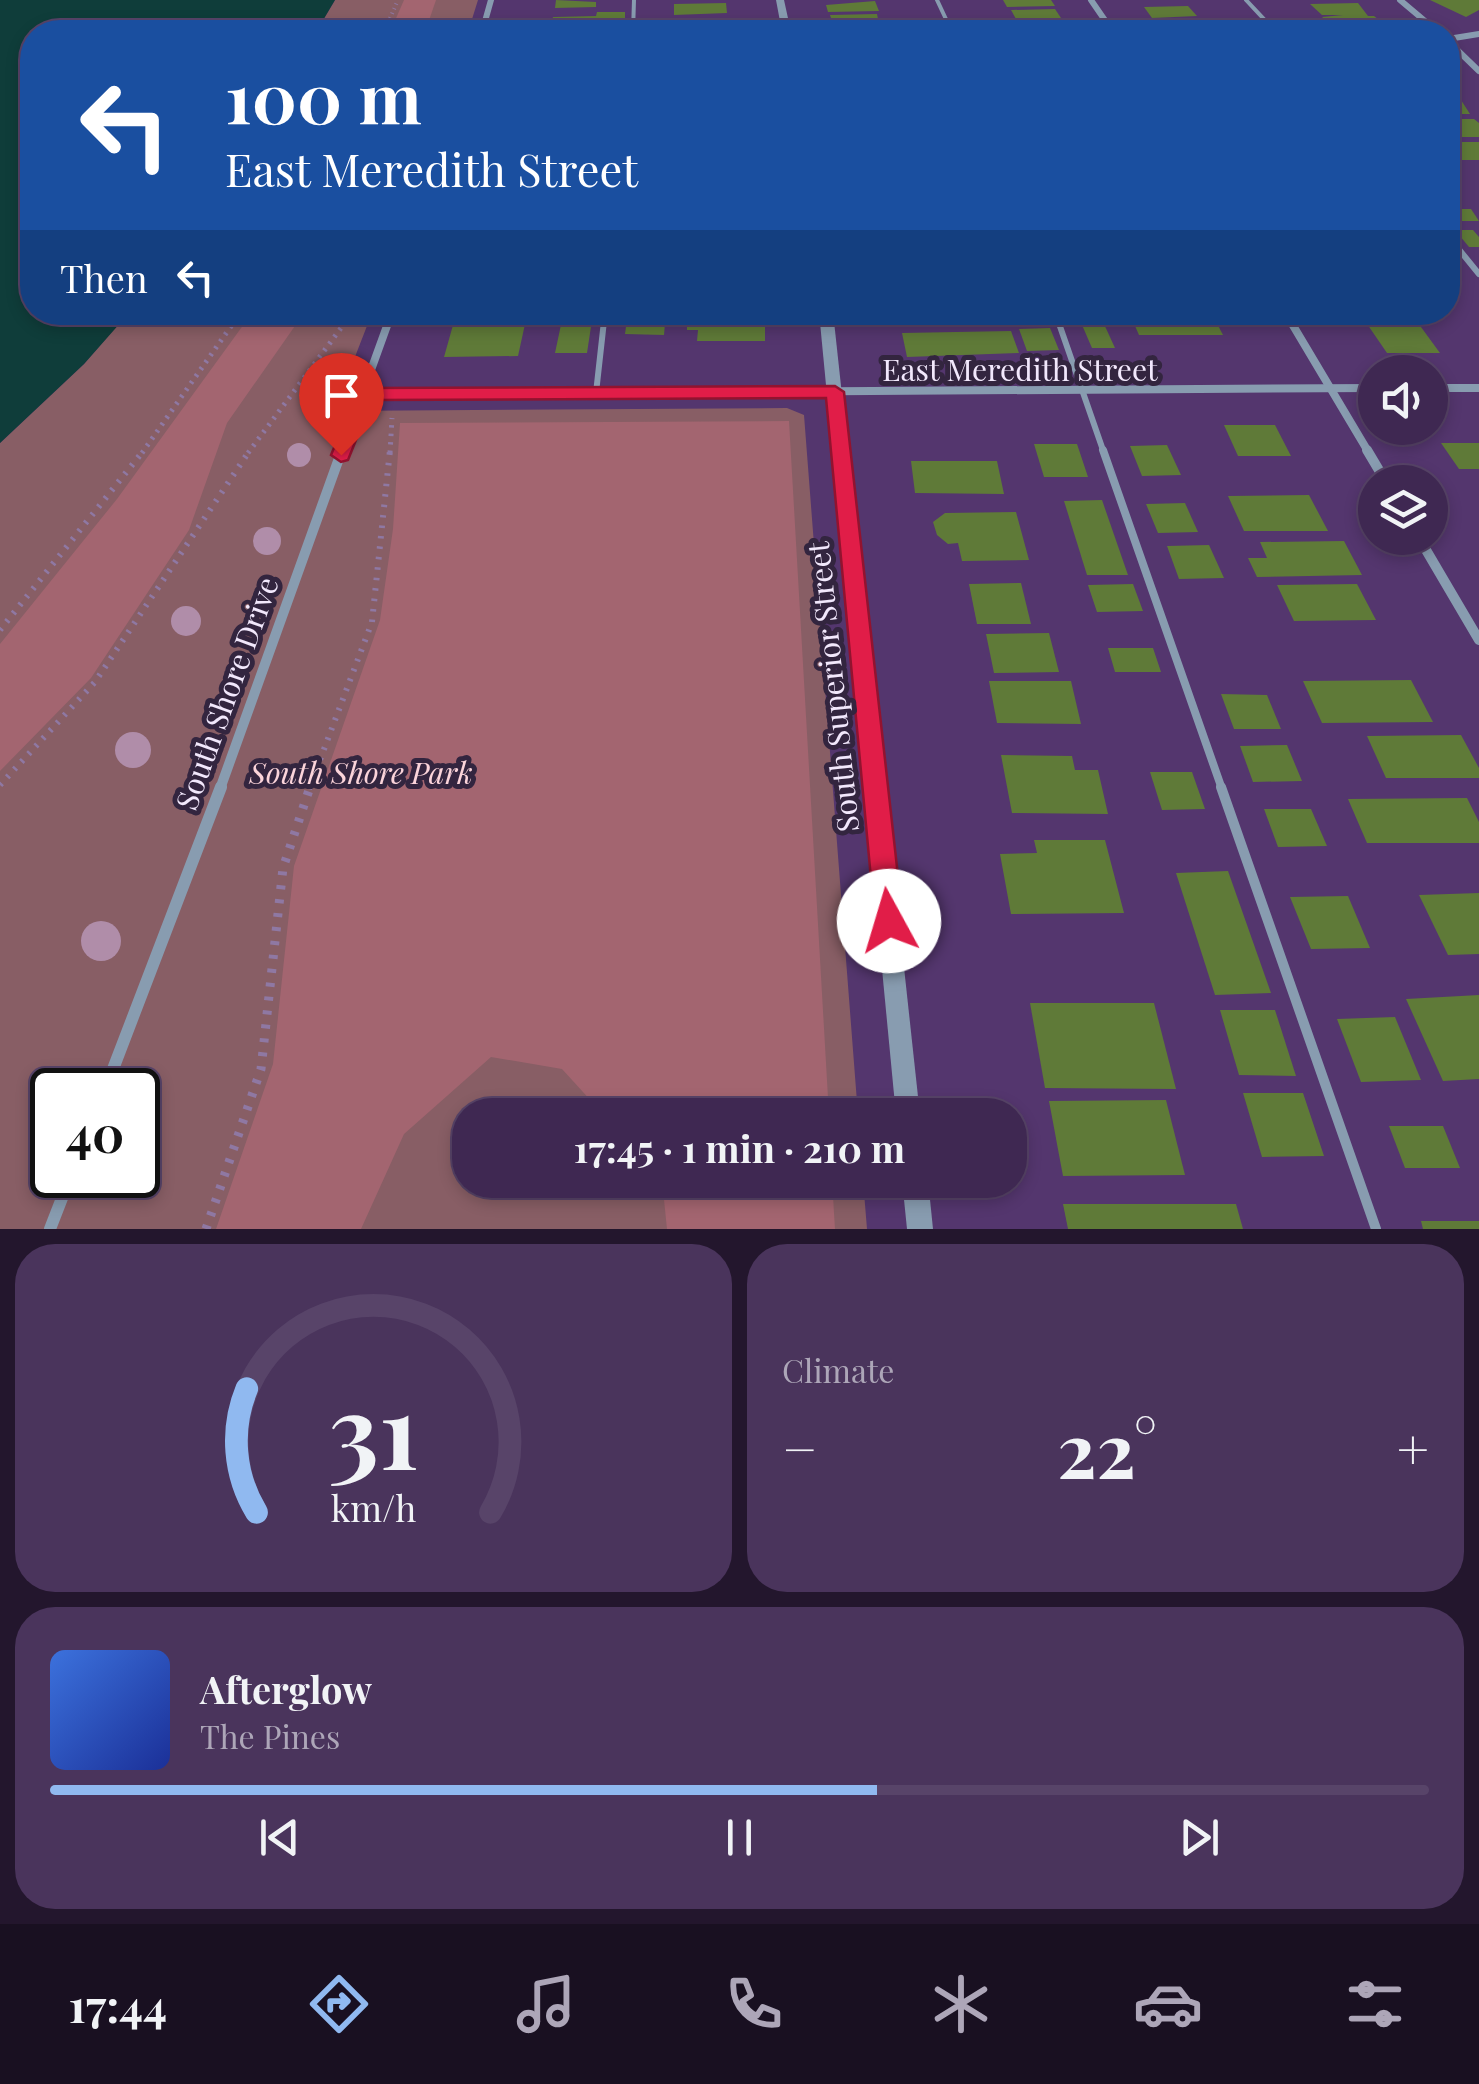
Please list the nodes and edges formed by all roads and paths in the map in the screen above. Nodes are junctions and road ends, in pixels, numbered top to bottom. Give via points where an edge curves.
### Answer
1 (1246, 0) edge
2 (1400, 0) edge
3 (1265, 20) edge
4 (1424, 20) edge
5 (1460, 52) edge
6 (1479, 71) edge
7 (1460, 251) edge
8 (1479, 274) edge
9 (232, 325) edge
10 (343, 325) edge
11 (388, 325) edge
12 (603, 325) edge
13 (827, 325) edge
14 (1061, 325) edge
15 (1292, 325) edge
16 (1331, 388) junction
17 (1358, 388) edge
18 (1448, 388) edge
19 (1479, 388) edge
20 (1084, 391) junction
21 (835, 392) junction
22 (596, 393) junction
23 (365, 394) junction
24 (388, 416) dead end
25 (1376, 465) edge
26 (1429, 555) edge
27 (0, 630) edge
28 (1479, 640) edge
29 (0, 785) edge
30 (114, 1068) edge
31 (906, 1098) edge
32 (62, 1198) edge
33 (917, 1198) edge
34 (50, 1229) edge
35 (206, 1229) edge
36 (920, 1229) edge
37 (1376, 1229) edge

1 - 3 lane
2 - 4 street
5 - 6 street
7 - 8 lane
9 - 27 path via 143,452
10 - 29 path via 243,460 96,682
11 - 23 street, South Shore Drive
12 - 22 lane
13 - 21 street, South Superior Street
14 - 20 lane
15 - 16 street
16 - 17 street, East Meredith Street
16 - 20 street, East Meredith Street
16 - 25 street
18 - 19 street
20 - 21 street, East Meredith Street
20 - 37 lane
21 - 22 street, East Meredith Street
21 - 31 street, South Superior Street
22 - 23 street, East Meredith Street
23 - 30 street, South Shore Drive
24 - 35 path via 394,419 372,622 284,868 260,1068
26 - 28 street
32 - 34 street
33 - 36 street

